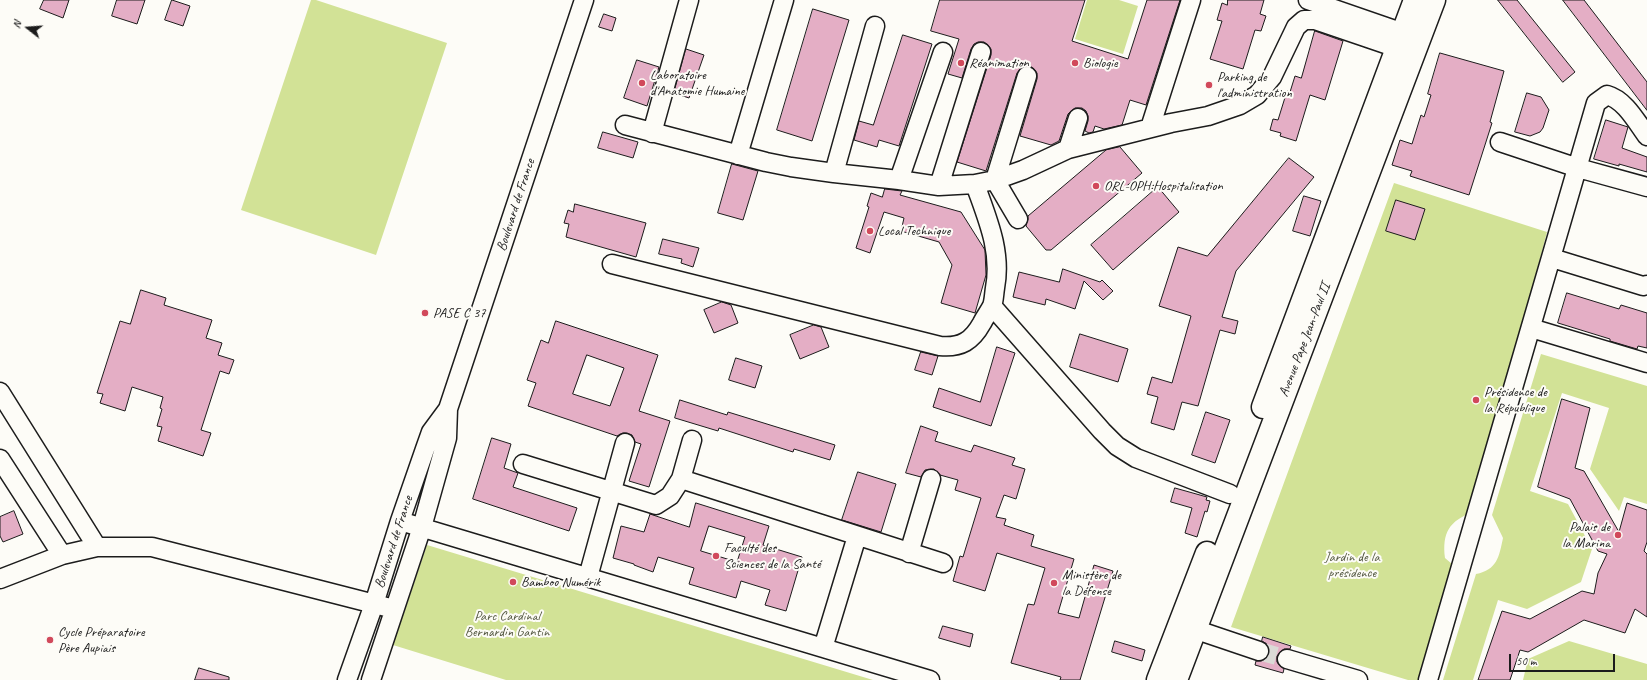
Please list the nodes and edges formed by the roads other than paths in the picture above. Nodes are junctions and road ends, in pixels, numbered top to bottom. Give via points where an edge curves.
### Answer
1 (584, 0) edge
2 (689, 0) edge
3 (784, 0) edge
4 (1191, 0) edge
5 (1308, 0) edge
6 (1415, 0) edge
7 (1434, 0) edge
8 (875, 26) dead end
9 (1409, 43) junction
10 (943, 52) dead end
11 (982, 52) dead end
12 (1027, 76) dead end
13 (1078, 118) dead end
14 (625, 125) dead end
15 (1150, 128) junction
16 (652, 133) junction
17 (1647, 136) edge
18 (1500, 142) dead end
19 (1068, 149) junction
20 (738, 154) junction
21 (1578, 168) junction
22 (834, 173) junction
23 (899, 180) junction
24 (995, 180) junction
25 (975, 184) junction
26 (939, 186) junction
27 (1647, 187) edge
28 (1018, 219) dead end
29 (1552, 258) junction
30 (612, 264) dead end
31 (1647, 286) edge
32 (992, 306) junction
33 (1531, 328) junction
34 (1647, 363) edge
35 (0, 392) edge
36 (448, 409) junction
37 (692, 440) dead end
38 (625, 443) dead end
39 (0, 459) edge
40 (523, 464) dead end
41 (682, 479) junction
42 (931, 479) dead end
43 (611, 491) junction
44 (1230, 494) junction
45 (400, 521) junction
46 (422, 527) junction
47 (857, 536) junction
48 (97, 547) junction
49 (909, 553) junction
50 (62, 555) junction
51 (943, 563) dead end
52 (588, 577) junction
53 (0, 579) edge
54 (374, 604) junction
55 (394, 609) junction
56 (1187, 626) junction
57 (823, 648) junction
58 (1259, 651) tunnel mouth
59 (1287, 659) tunnel mouth
60 (347, 680) edge
61 (371, 680) edge
62 (930, 680) edge
63 (1158, 680) edge
64 (1176, 680) edge
65 (1358, 680) edge
66 (1428, 680) edge

1 - 36 street, Boulevard de France
2 - 16 street
3 - 20 street
4 - 15 street
5 - 9 street
6 - 9 main road, Avenue Pape Jean-Paul II
7 - 9 main road, Avenue Pape Jean-Paul II
8 - 22 street
9 - 15 street via 1315,20 1304,20 1296,27 1272,77 1257,95 1240,105 1208,116
9 - 44 main road, Avenue Pape Jean-Paul II
9 - 56 main road, Avenue Pape Jean-Paul II
10 - 23 street
11 - 26 street
12 - 24 street
13 - 19 street
14 - 16 street
15 - 19 street
16 - 20 street
17 - 21 street via 1624,105 1615,97 1606,95 1596,103
18 - 21 street
19 - 24 street
20 - 22 street via 766,162
21 - 27 street
21 - 29 street
22 - 23 street
23 - 26 street
24 - 25 street
24 - 28 street
25 - 26 street
25 - 32 street via 994,237 998,262
29 - 31 street
29 - 33 street
30 - 32 street via 940,346 954,347 968,341 980,328
32 - 44 street via 1117,446 1136,458
33 - 34 street
33 - 66 street
35 - 48 street
36 - 45 street, Boulevard de France via 431,432
36 - 46 street, Boulevard de France via 447,438
37 - 41 street
38 - 43 street
39 - 50 street
40 - 43 street
41 - 43 street via 670,496 656,505
41 - 47 street
42 - 49 street
43 - 52 street
44 - 56 main road, Avenue Pape Jean-Paul II
45 - 46 street
45 - 54 street, Boulevard de France
46 - 52 street
46 - 55 street, Boulevard de France
47 - 49 street
47 - 57 street
48 - 50 street
48 - 54 street via 152,547
49 - 51 street
50 - 53 street
52 - 57 street
54 - 55 street
54 - 60 street, Boulevard de France
55 - 61 street, Boulevard de France
56 - 58 street
56 - 63 main road, Avenue Pape Jean-Paul II
56 - 64 main road, Avenue Pape Jean-Paul II
57 - 62 street
59 - 65 street

